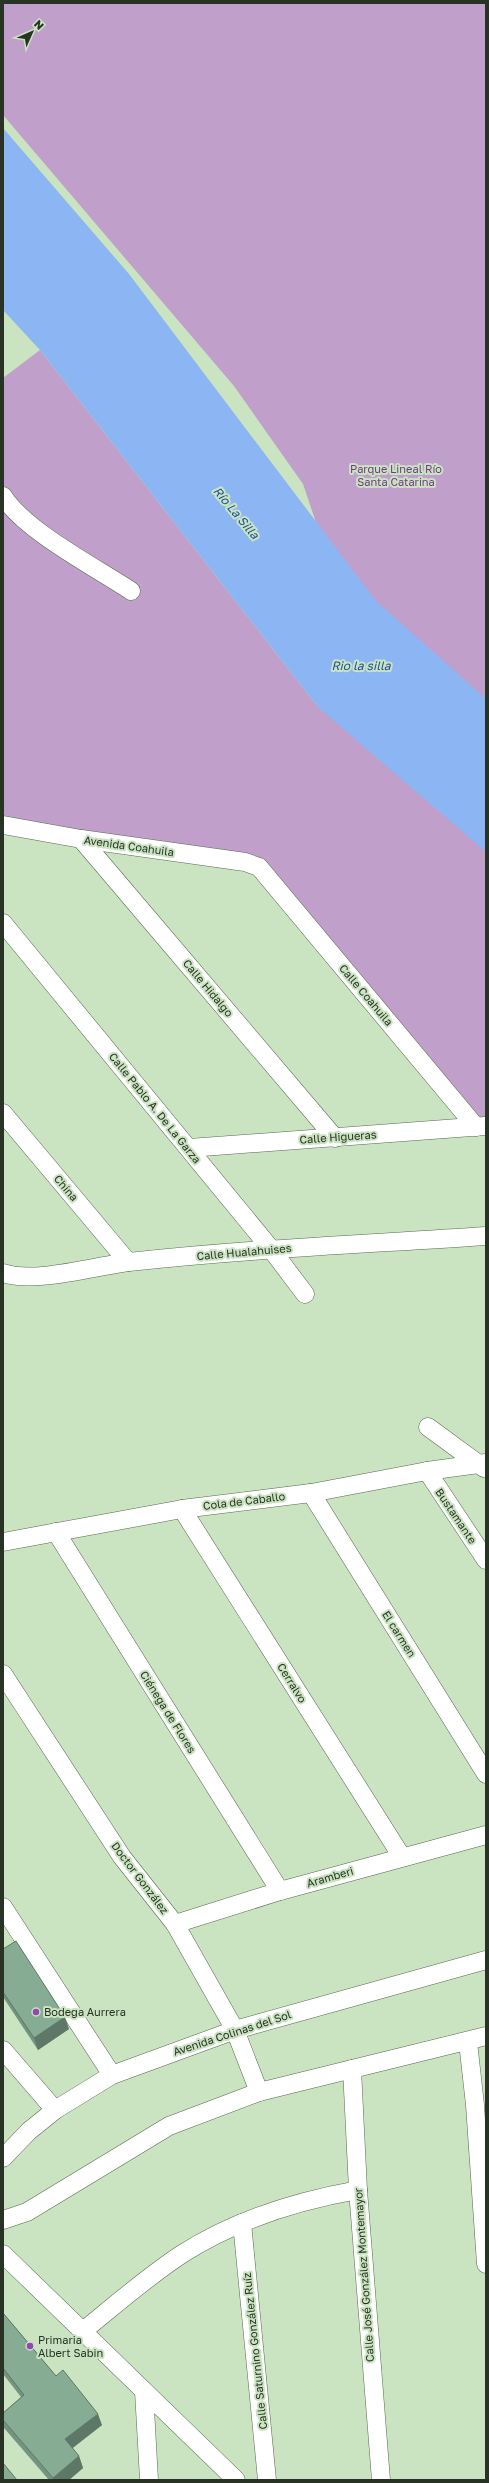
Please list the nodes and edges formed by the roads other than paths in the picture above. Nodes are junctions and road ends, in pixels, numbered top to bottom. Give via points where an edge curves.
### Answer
1 (3, 496) edge
2 (131, 591) dead end
3 (3, 825) edge
4 (82, 839) junction
5 (255, 865) joint
6 (3, 923) edge
7 (3, 1113) edge
8 (481, 1126) edge
9 (335, 1138) junction
10 (189, 1148) junction
11 (486, 1236) edge
12 (271, 1249) junction
13 (128, 1262) junction
14 (3, 1273) edge
15 (305, 1294) dead end
16 (428, 1427) dead end
17 (483, 1466) edge
18 (427, 1471) junction
19 (311, 1493) junction
20 (182, 1509) junction
21 (56, 1532) junction
22 (3, 1542) edge
23 (486, 1560) edge
24 (3, 1674) edge
25 (486, 1774) edge
26 (486, 1835) edge
27 (402, 1857) junction
28 (280, 1891) junction
29 (3, 1907) edge
30 (175, 1924) junction
31 (486, 1960) edge
32 (235, 2030) junction
33 (486, 2036) edge
34 (468, 2042) junction
35 (3, 2050) edge
36 (352, 2069) junction
37 (112, 2075) junction
38 (259, 2092) junction
39 (480, 2105) edge
40 (55, 2110) junction
41 (3, 2158) edge
42 (358, 2190) junction
43 (484, 2214) edge
44 (3, 2220) edge
45 (242, 2223) junction
46 (3, 2254) edge
47 (486, 2264) edge
48 (83, 2331) junction
49 (144, 2391) junction
50 (148, 2480) edge
51 (236, 2480) edge
52 (267, 2480) edge
53 (381, 2480) edge

1 - 2 street via 12,511 44,535
3 - 4 street, Avenida Coahuila
4 - 5 street, Avenida Coahuila
4 - 9 street, Calle Hidalgo
5 - 8 street, Calle Coahuila via 263,870
6 - 10 street, Calle Pablo A. De La Garza
7 - 13 street, China
8 - 9 street, Calle Higueras
9 - 10 street, Calle Higueras
10 - 12 street, Calle Pablo A. De La Garza
11 - 12 street, Calle Hualahuises
12 - 13 street, Calle Hualahuises
12 - 15 street, Calle Pablo A. De La Garza
13 - 14 street, Calle Hualahuises via 28,1277
16 - 17 street
17 - 18 street, Cola de Caballo
18 - 19 street, Cola de Caballo
18 - 23 street, Bustamante
19 - 20 street, Cola de Caballo
19 - 25 street, El carmen
20 - 21 street, Cola de Caballo
20 - 27 street, Cerralvo
21 - 22 street, Cola de Caballo
21 - 28 street, Ciénega de Flores
24 - 30 street, Doctor González via 122,1856
26 - 27 street, Aramberi
27 - 28 street, Aramberi
28 - 30 street, Aramberi
29 - 37 street
30 - 32 street, Doctor González
31 - 32 street, Avenida Colinas del Sol
32 - 37 street, Avenida Colinas del Sol
32 - 38 street, Doctor González
33 - 34 street
34 - 36 street
34 - 39 street
35 - 40 street
36 - 38 street
36 - 42 street, Calle José González Montemayor
37 - 40 street, Avenida Colinas del Sol
38 - 44 street via 169,2126 27,2212
39 - 43 street
40 - 41 street, Avenida Colinas del Sol via 29,2131
42 - 45 street via 320,2196
42 - 53 street, Calle José González Montemayor
43 - 47 street
45 - 48 street via 183,2254
45 - 52 street, Calle Saturnino González Ruíz
46 - 48 street
48 - 49 street
49 - 50 street
49 - 51 street

